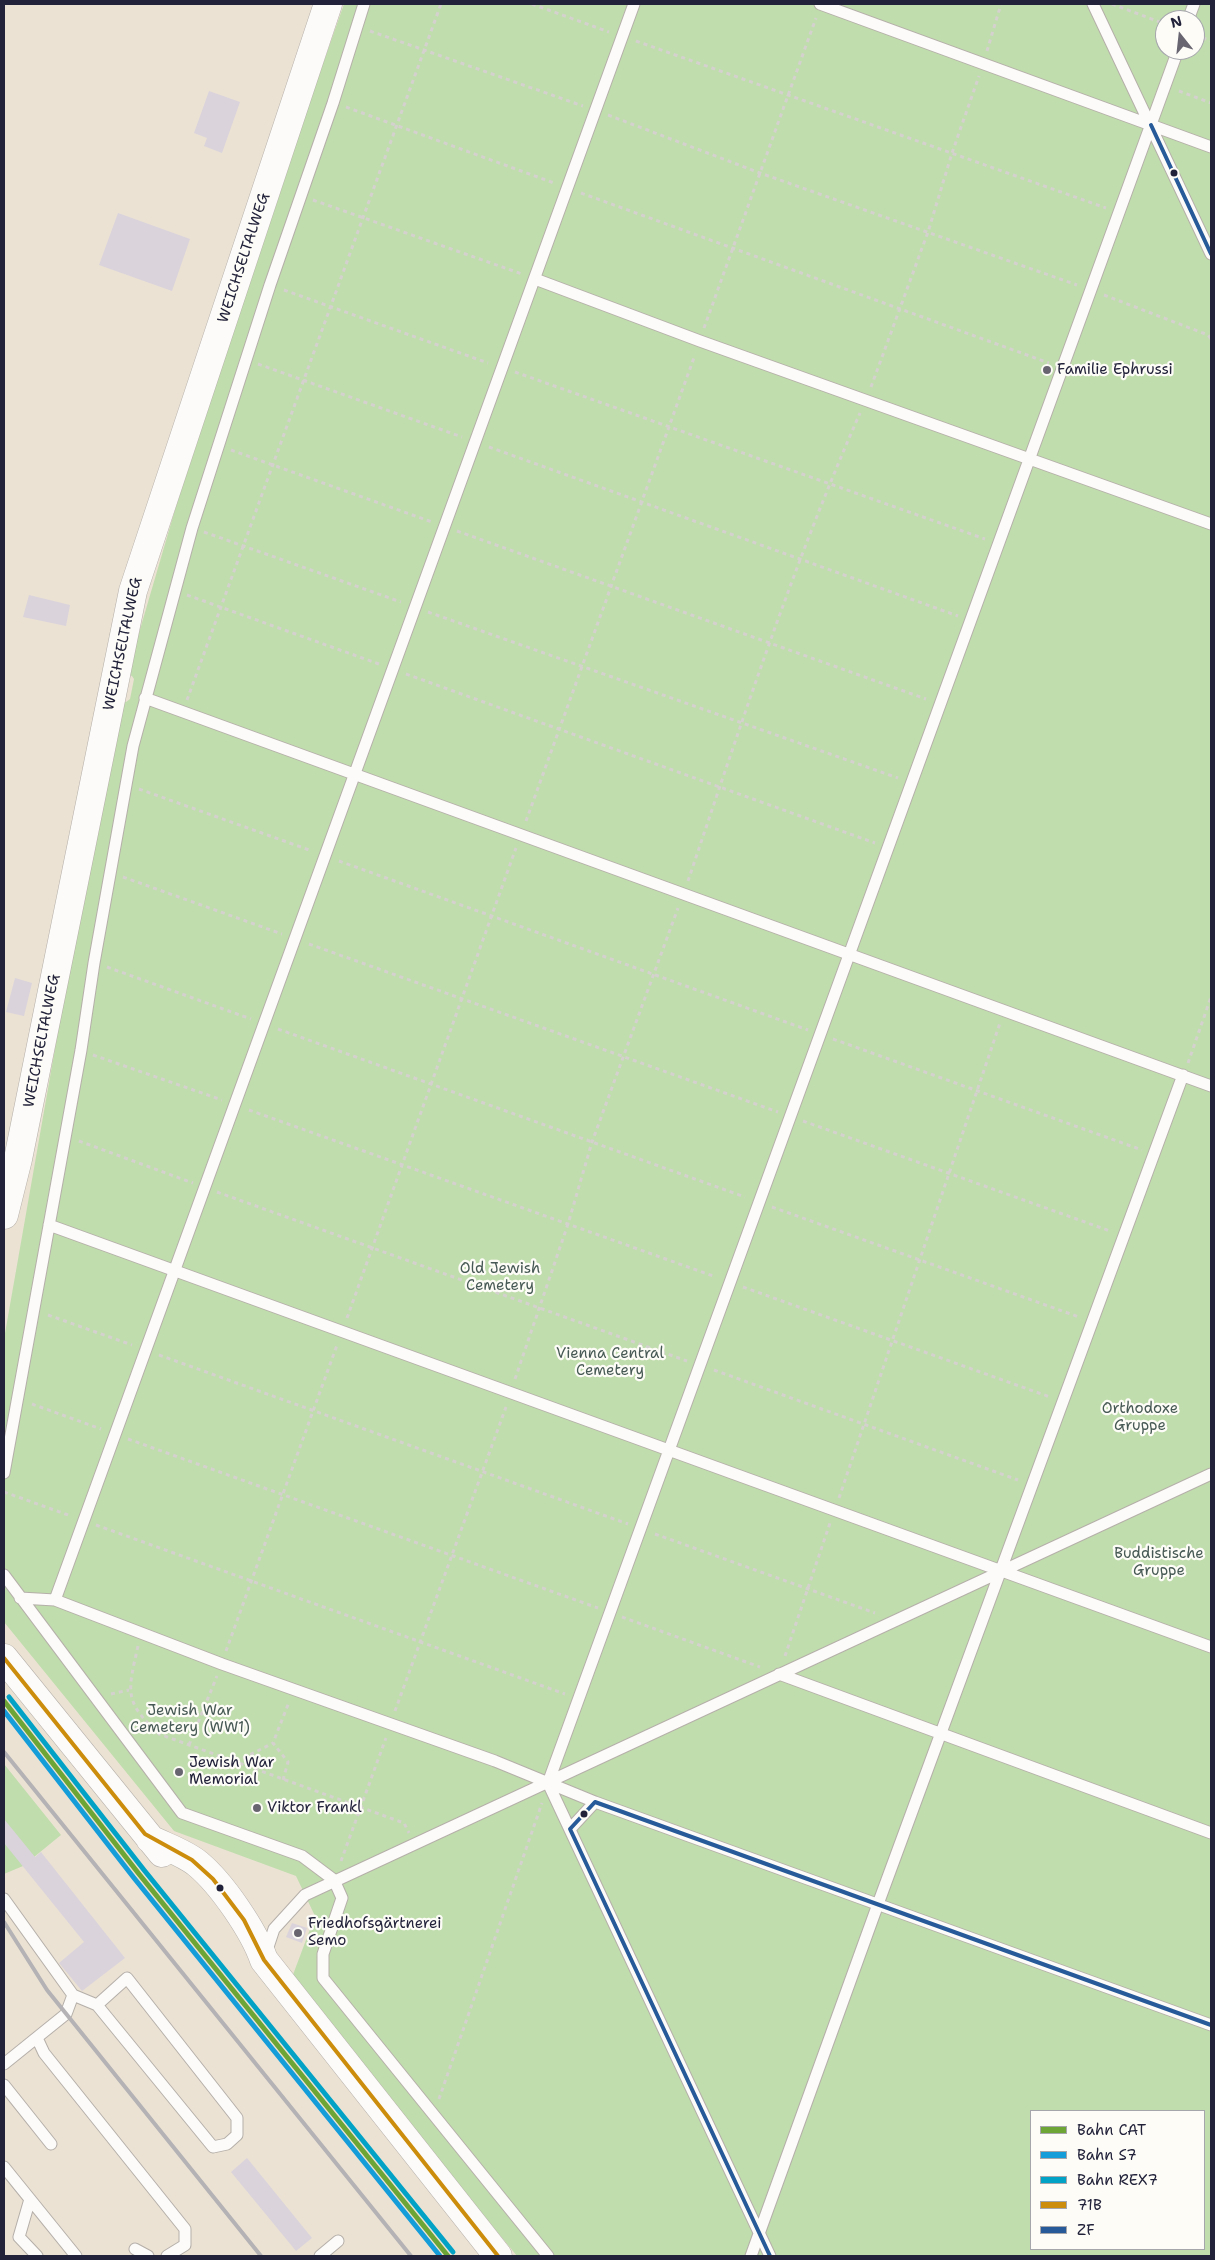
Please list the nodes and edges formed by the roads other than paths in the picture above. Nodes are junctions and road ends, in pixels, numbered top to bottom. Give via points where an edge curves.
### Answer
1 (328, 4) edge
2 (364, 4) edge
3 (634, 4) edge
4 (820, 4) edge
5 (1093, 4) edge
6 (1174, 60) edge
7 (1151, 125) junction
8 (1211, 147) edge
9 (1211, 254) edge
10 (535, 279) junction
11 (1031, 458) junction
12 (1211, 524) edge
13 (145, 698) junction
14 (355, 774) junction
15 (851, 954) junction
16 (1183, 1075) junction
17 (1211, 1086) edge
18 (4, 1215) edge
19 (49, 1226) junction
20 (174, 1271) junction
21 (671, 1450) junction
22 (4, 1473) edge
23 (1211, 1474) edge
24 (1001, 1570) junction
25 (4, 1575) edge
26 (20, 1598) junction
27 (55, 1600) junction
28 (1211, 1647) edge
29 (4, 1658) edge
30 (779, 1674) junction
31 (942, 1734) junction
32 (548, 1783) junction
33 (595, 1802) junction
34 (570, 1829) junction
35 (1211, 1833) edge
36 (334, 1880) junction
37 (4, 1899) edge
38 (878, 1904) junction
39 (264, 1960) junction
40 (74, 1995) junction
41 (97, 2005) junction
42 (1211, 2025) edge
43 (37, 2038) junction
44 (4, 2064) edge
45 (4, 2085) edge
46 (51, 2144) dead end
47 (4, 2167) edge
48 (30, 2199) junction
49 (759, 2233) junction
50 (338, 2241) dead end
51 (135, 2249) dead end
52 (38, 2256) edge
53 (76, 2256) edge
54 (148, 2256) edge
55 (167, 2256) edge
56 (320, 2256) edge
57 (498, 2256) edge
58 (548, 2256) edge
59 (752, 2256) edge
60 (770, 2256) edge

1 - 18 main road, WEICHSELTALWEG via 133,591
2 - 13 lane via 192,528
3 - 10 lane
4 - 7 lane
5 - 7 lane
6 - 7 lane
7 - 8 lane
7 - 9 lane
7 - 11 lane
10 - 11 lane
10 - 14 lane
11 - 12 lane
11 - 15 lane
13 - 14 lane
13 - 19 lane via 126,784
14 - 15 lane via 521,837
14 - 20 lane
15 - 16 lane
15 - 21 lane
16 - 17 lane
16 - 24 lane
19 - 20 lane
19 - 22 lane
20 - 21 lane
20 - 27 lane
21 - 24 lane
21 - 32 lane
23 - 24 lane
24 - 28 lane
24 - 30 lane
24 - 31 lane
25 - 26 lane
26 - 27 lane
26 - 36 lane via 182,1813 302,1856
27 - 32 lane
29 - 39 main road via 150,1839 190,1859 205,1871 246,1923
30 - 31 lane
30 - 32 lane
31 - 35 lane
31 - 38 lane
32 - 33 lane
32 - 34 lane
32 - 36 lane
33 - 34 lane
33 - 38 lane
34 - 49 lane
36 - 39 lane via 305,1895 274,1929
36 - 58 lane via 342,1898 323,1954 323,1978
37 - 40 lane
38 - 42 lane
38 - 49 lane
39 - 57 main road
40 - 41 lane
40 - 43 lane via 66,2014
41 - 41 lane via 212,2147 227,2144 237,2134 236,2118 127,1978
43 - 44 lane
43 - 55 lane via 44,2053 185,2229 185,2245
45 - 46 lane
47 - 48 lane
48 - 52 lane via 19,2237
48 - 53 lane
49 - 59 lane
49 - 60 lane
50 - 56 lane
51 - 54 lane

